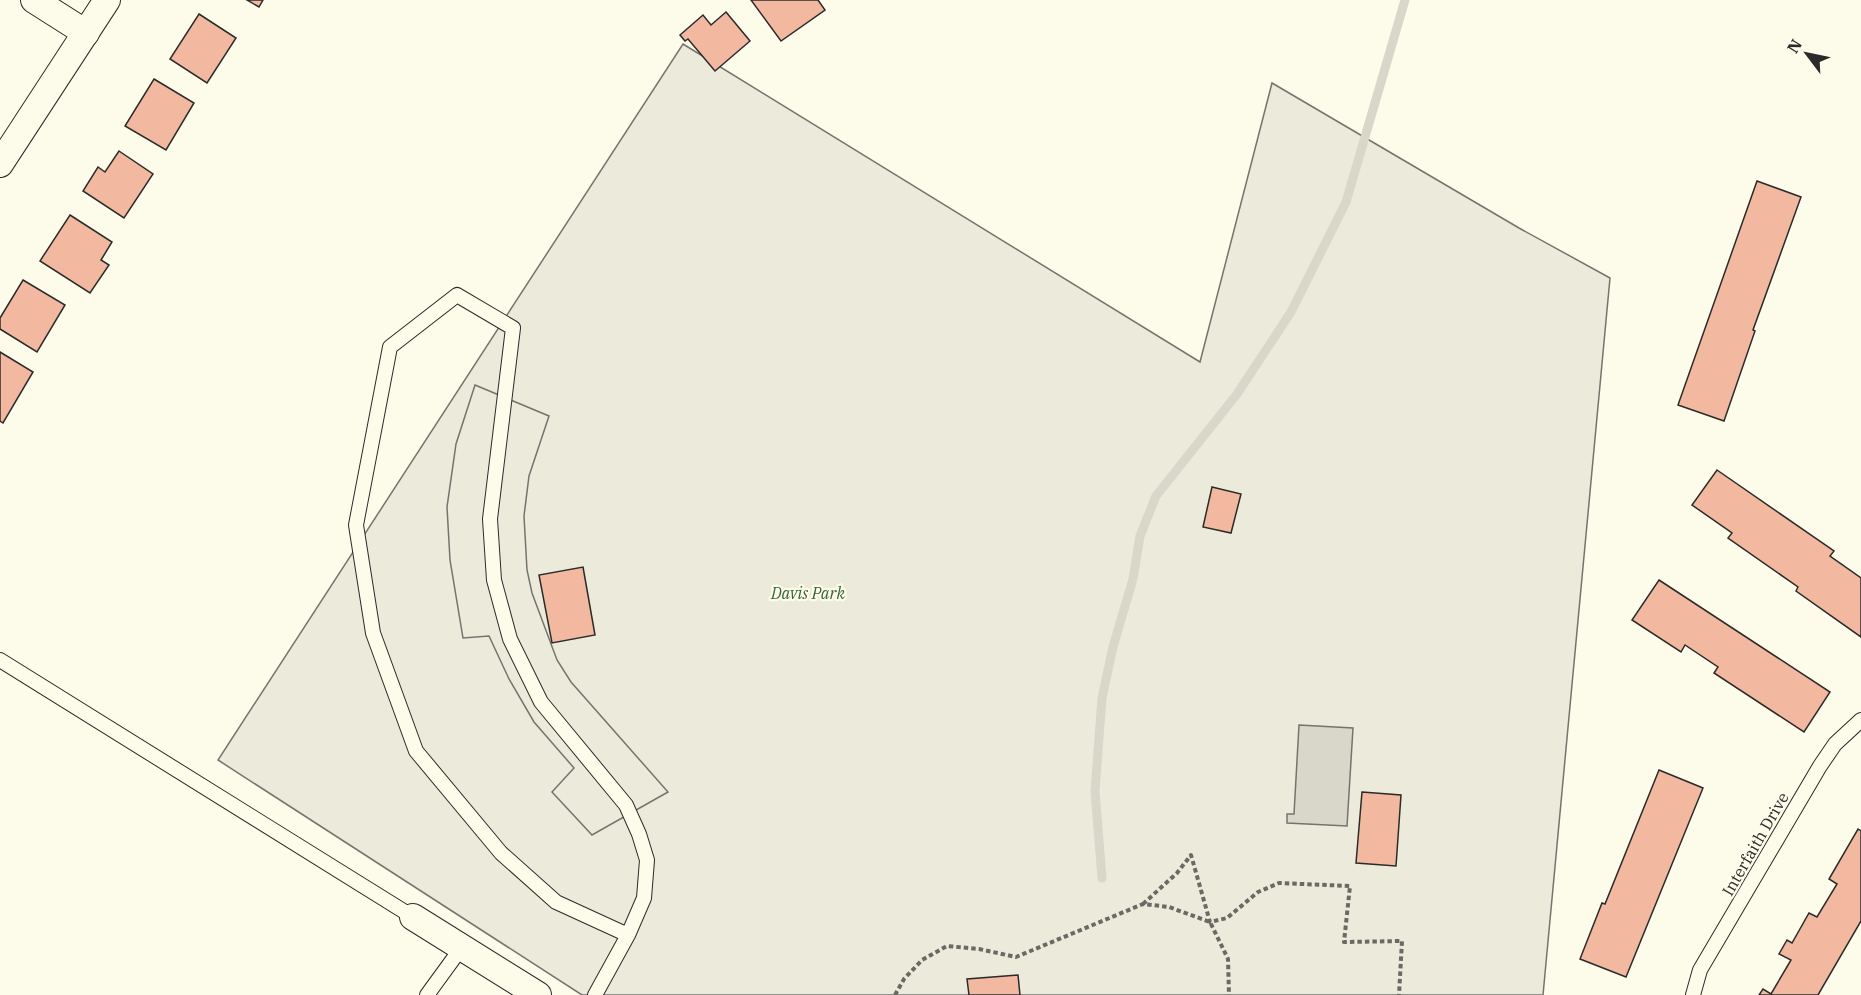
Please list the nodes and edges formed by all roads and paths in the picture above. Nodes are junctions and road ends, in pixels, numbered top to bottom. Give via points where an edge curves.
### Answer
1 (34, 0) edge
2 (107, 0) edge
3 (86, 33) junction
4 (0, 164) edge
5 (0, 660) edge
6 (1861, 720) edge
7 (1143, 904) junction
8 (413, 917) joint
9 (1210, 922) junction
10 (628, 935) junction
11 (462, 947) junction
12 (427, 995) edge
13 (538, 995) edge
14 (595, 995) edge
15 (895, 995) edge
16 (1229, 995) edge
17 (1399, 995) edge
18 (1693, 995) edge

1 - 3 street
2 - 3 street
3 - 4 street
5 - 8 lane
6 - 18 lane, Interfaith Drive via 1835,744 1820,766 1700,970
7 - 9 path via 1169,907
7 - 9 path via 1191,855
7 - 15 path via 1016,957 947,946 922,960
8 - 11 street
9 - 16 path via 1228,959
9 - 17 path via 1227,918 1258,892 1279,883 1350,886 1344,942 1402,941
10 - 10 lane via 644,898 647,860 639,834 626,805 542,702 510,639 494,580 490,519 513,328 457,295 390,347 356,525 373,633 416,751 501,853 556,902
10 - 14 lane
11 - 12 lane
11 - 13 street

